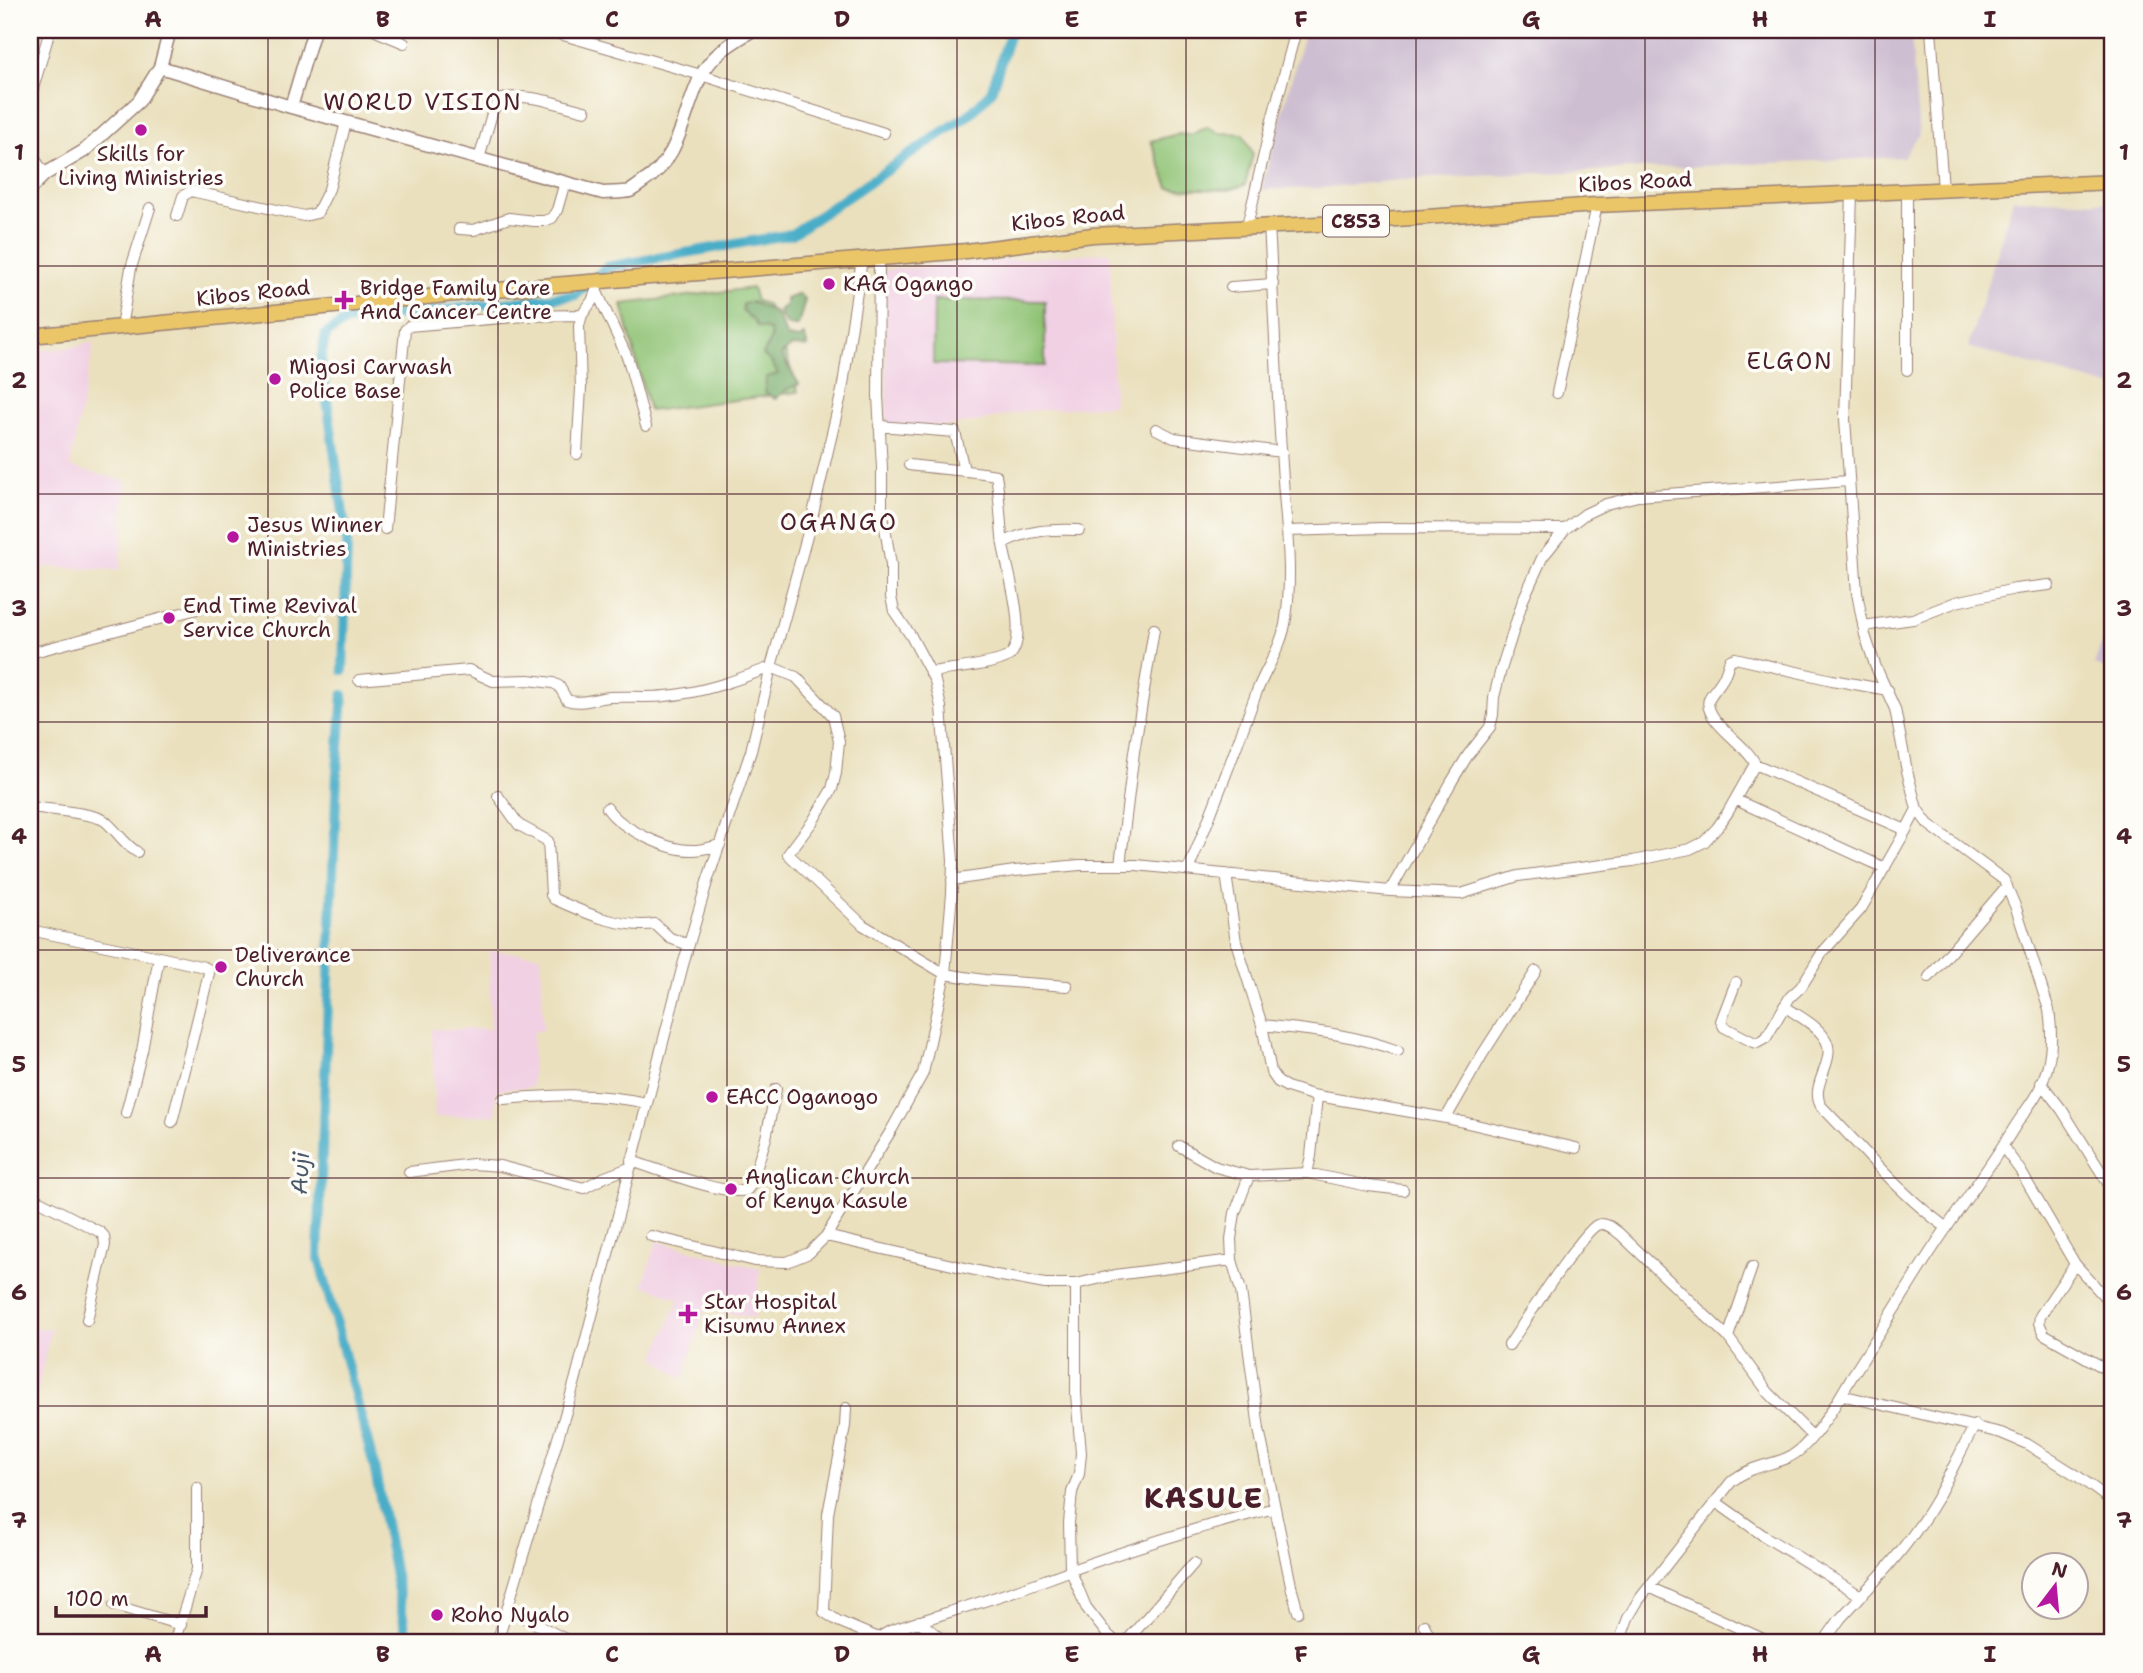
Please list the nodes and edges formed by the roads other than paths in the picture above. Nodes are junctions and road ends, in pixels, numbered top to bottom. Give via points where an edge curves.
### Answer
1 (50, 30) edge
2 (170, 30) edge
3 (314, 30) edge
4 (373, 30) edge
5 (546, 30) edge
6 (752, 30) edge
7 (1296, 30) edge
8 (1931, 30) edge
9 (404, 43) dead end
10 (160, 67) junction
11 (701, 75) junction
12 (30, 99) edge
13 (291, 107) junction
14 (585, 111) dead end
15 (346, 122) junction
16 (884, 133) dead end
17 (30, 152) edge
18 (479, 159) junction
19 (45, 174) junction
20 (565, 182) junction
21 (2113, 182) edge
22 (30, 189) edge
23 (1944, 189) junction
24 (1907, 191) junction
25 (1852, 193) junction
26 (1597, 205) junction
27 (150, 208) dead end
28 (177, 216) dead end
29 (1269, 225) junction
30 (1247, 226) junction
31 (459, 229) dead end
32 (879, 257) junction
33 (862, 259) junction
34 (1273, 284) junction
35 (599, 285) junction
36 (1231, 287) dead end
37 (582, 315) junction
38 (121, 327) junction
39 (30, 336) edge
40 (1907, 370) dead end
41 (1557, 393) dead end
42 (646, 426) dead end
43 (879, 426) junction
44 (1156, 429) dead end
45 (1282, 452) junction
46 (577, 454) dead end
47 (909, 465) dead end
48 (964, 470) junction
49 (1849, 481) junction
50 (385, 529) dead end
51 (1565, 529) junction
52 (1079, 530) dead end
53 (1287, 531) junction
54 (1003, 543) junction
55 (2049, 585) dead end
56 (216, 604) dead end
57 (1863, 626) junction
58 (1154, 629) dead end
59 (30, 653) edge
60 (771, 667) junction
61 (931, 672) junction
62 (359, 680) dead end
63 (1888, 690) junction
64 (1755, 764) junction
65 (498, 796) dead end
66 (1736, 800) junction
67 (30, 807) edge
68 (607, 808) dead end
69 (1917, 809) junction
70 (1906, 830) junction
71 (720, 845) junction
72 (137, 852) dead end
73 (1121, 865) junction
74 (1885, 868) junction
75 (1188, 870) junction
76 (1226, 874) junction
77 (953, 880) junction
78 (2007, 886) junction
79 (1390, 891) junction
80 (30, 930) edge
81 (689, 945) junction
82 (159, 957) junction
83 (1536, 971) dead end
84 (945, 974) junction
85 (1929, 977) dead end
86 (1736, 982) dead end
87 (1067, 986) dead end
88 (1784, 1006) junction
89 (1262, 1025) junction
90 (1398, 1051) dead end
91 (2042, 1083) junction
92 (776, 1088) dead end
93 (1317, 1096) junction
94 (503, 1099) dead end
95 (647, 1103) junction
96 (126, 1112) dead end
97 (1446, 1118) junction
98 (172, 1122) dead end
99 (1180, 1146) dead end
100 (2003, 1147) junction
101 (1576, 1148) dead end
102 (630, 1165) junction
103 (409, 1172) dead end
104 (1307, 1173) junction
105 (1249, 1176) junction
106 (1403, 1190) dead end
107 (2113, 1191) edge
108 (30, 1195) edge
109 (1947, 1228) junction
110 (651, 1236) dead end
111 (825, 1236) junction
112 (1232, 1260) junction
113 (2075, 1264) junction
114 (1752, 1267) dead end
115 (1076, 1284) junction
116 (2113, 1306) edge
117 (87, 1320) dead end
118 (1728, 1337) junction
119 (1509, 1345) dead end
120 (2113, 1373) edge
121 (1841, 1395) junction
122 (846, 1408) dead end
123 (1975, 1425) junction
124 (1812, 1436) junction
125 (197, 1488) dead end
126 (1716, 1502) junction
127 (2113, 1502) edge
128 (1275, 1508) junction
129 (1194, 1563) dead end
130 (1070, 1569) junction
131 (1649, 1587) junction
132 (1861, 1596) junction
133 (114, 1605) dead end
134 (507, 1609) junction
135 (1298, 1612) dead end
136 (919, 1621) junction
137 (181, 1625) junction
138 (1424, 1625) dead end
139 (875, 1641) edge
140 (174, 1643) edge
141 (497, 1643) edge
142 (573, 1643) edge
143 (946, 1643) edge
144 (1117, 1643) edge
145 (1125, 1643) edge
146 (1437, 1643) edge
147 (1619, 1643) edge
148 (1772, 1643) edge
149 (1823, 1643) edge

1 - 12 street
2 - 10 street
3 - 13 street
4 - 9 street
5 - 11 street
6 - 11 street via 728,44
7 - 30 street
8 - 23 street
10 - 13 street
10 - 19 street via 139,101 108,131
11 - 16 street
11 - 20 street via 669,157 651,178 630,191 603,193
13 - 15 street
14 - 18 street via 531,98 502,99 493,110
15 - 18 street
15 - 28 street via 329,189 314,215 191,191 183,196
17 - 19 street
18 - 20 street
19 - 22 street
20 - 31 street via 552,218 509,218 474,230
21 - 23 main road, Kibos Road / C853
23 - 24 main road, Kibos Road / C853
24 - 25 main road, Kibos Road / C853
24 - 40 street
25 - 26 main road, Kibos Road / C853
25 - 49 street via 1845,419
26 - 29 main road, Kibos Road / C853
26 - 41 street
27 - 38 street via 131,268
29 - 30 main road, Kibos Road / C853
29 - 34 street
30 - 32 main road, Kibos Road / C853 via 1093,235
32 - 33 main road, Kibos Road / C853
32 - 43 street
33 - 35 main road, Kibos Road / C853
33 - 60 street via 842,391
34 - 36 street
34 - 45 street
35 - 37 street
35 - 38 main road, Kibos Road / C853
35 - 42 street via 628,359
37 - 46 street
37 - 50 street via 525,316 409,326 405,330
38 - 39 main road, Kibos Road / C853
43 - 48 street via 954,432
43 - 61 street via 891,597 894,611
44 - 45 street via 1174,438
45 - 53 street
47 - 48 street
48 - 54 street via 996,474
49 - 51 street via 1638,496 1606,504
49 - 57 street
51 - 53 street
51 - 79 street via 1542,558 1523,600 1494,697 1490,727 1462,764
52 - 54 street via 1018,535
53 - 75 street via 1290,571 1279,646
54 - 61 street via 1017,633 1012,653 1002,660
55 - 57 street via 1956,602 1913,619
56 - 59 street
57 - 63 street
58 - 73 street
60 - 62 street via 695,691 571,702 554,683 493,681 469,670
60 - 71 street via 751,751
60 - 84 street via 796,677 833,716 839,741 832,789 788,854 863,925
61 - 77 street via 941,707
63 - 64 street via 1730,660 1710,697 1710,710
63 - 69 street
64 - 66 street
64 - 70 street
65 - 81 street via 519,825 548,841 554,900 611,920 655,924 670,939
66 - 74 street
66 - 79 street via 1704,842 1690,849 1518,876 1461,894
67 - 72 street via 97,816
68 - 71 street via 622,824 670,847 691,850
69 - 70 street
69 - 78 street via 1928,824 1985,864
70 - 74 street
71 - 81 street
73 - 75 street
73 - 77 street via 1080,865
74 - 88 street via 1861,909
75 - 76 street
76 - 79 street
76 - 89 street via 1236,942
77 - 84 street
78 - 85 street
78 - 91 street via 2049,1010 2052,1056
80 - 82 street
81 - 95 street
82 - 96 street
82 - 98 street via 209,972
83 - 97 street
84 - 87 street
84 - 111 street via 923,1073
86 - 88 street via 1721,1021 1753,1042 1766,1038
88 - 109 street via 1827,1040 1825,1069 1816,1092 1821,1106 1902,1191
89 - 90 street via 1358,1038
89 - 93 street via 1274,1078
91 - 100 street
91 - 107 street
92 - 102 street via 766,1138 747,1190 733,1192
93 - 97 street
93 - 104 street
94 - 95 street via 587,1095
95 - 102 street
97 - 101 street
99 - 105 street via 1216,1167
100 - 109 street
100 - 113 street
102 - 103 street via 584,1188 500,1166 473,1164
102 - 134 street via 575,1381
104 - 105 street
104 - 106 street
105 - 112 street via 1236,1213
108 - 117 street via 104,1236
109 - 121 street
110 - 111 street via 736,1258 777,1263 802,1257
111 - 115 street via 996,1275
112 - 115 street
112 - 128 street via 1241,1291 1259,1429
113 - 116 street
113 - 120 street via 2040,1316 2040,1328
114 - 118 street
115 - 130 street via 1081,1453 1069,1523
118 - 119 street via 1621,1235 1600,1224 1580,1244
118 - 124 street via 1768,1392
121 - 123 street
121 - 124 street
122 - 139 street via 828,1514 824,1612
123 - 127 street via 2027,1444
123 - 132 street via 1910,1538
124 - 126 street via 1788,1458 1739,1475
125 - 137 street via 197,1569
126 - 131 street
126 - 132 street
128 - 130 street via 1180,1532
128 - 135 street
129 - 145 street
130 - 136 street
130 - 144 street via 1086,1607
131 - 147 street via 1633,1609
131 - 148 street
132 - 149 street
133 - 137 street
134 - 141 street
134 - 142 street
136 - 139 street
136 - 143 street
137 - 140 street
138 - 146 street

